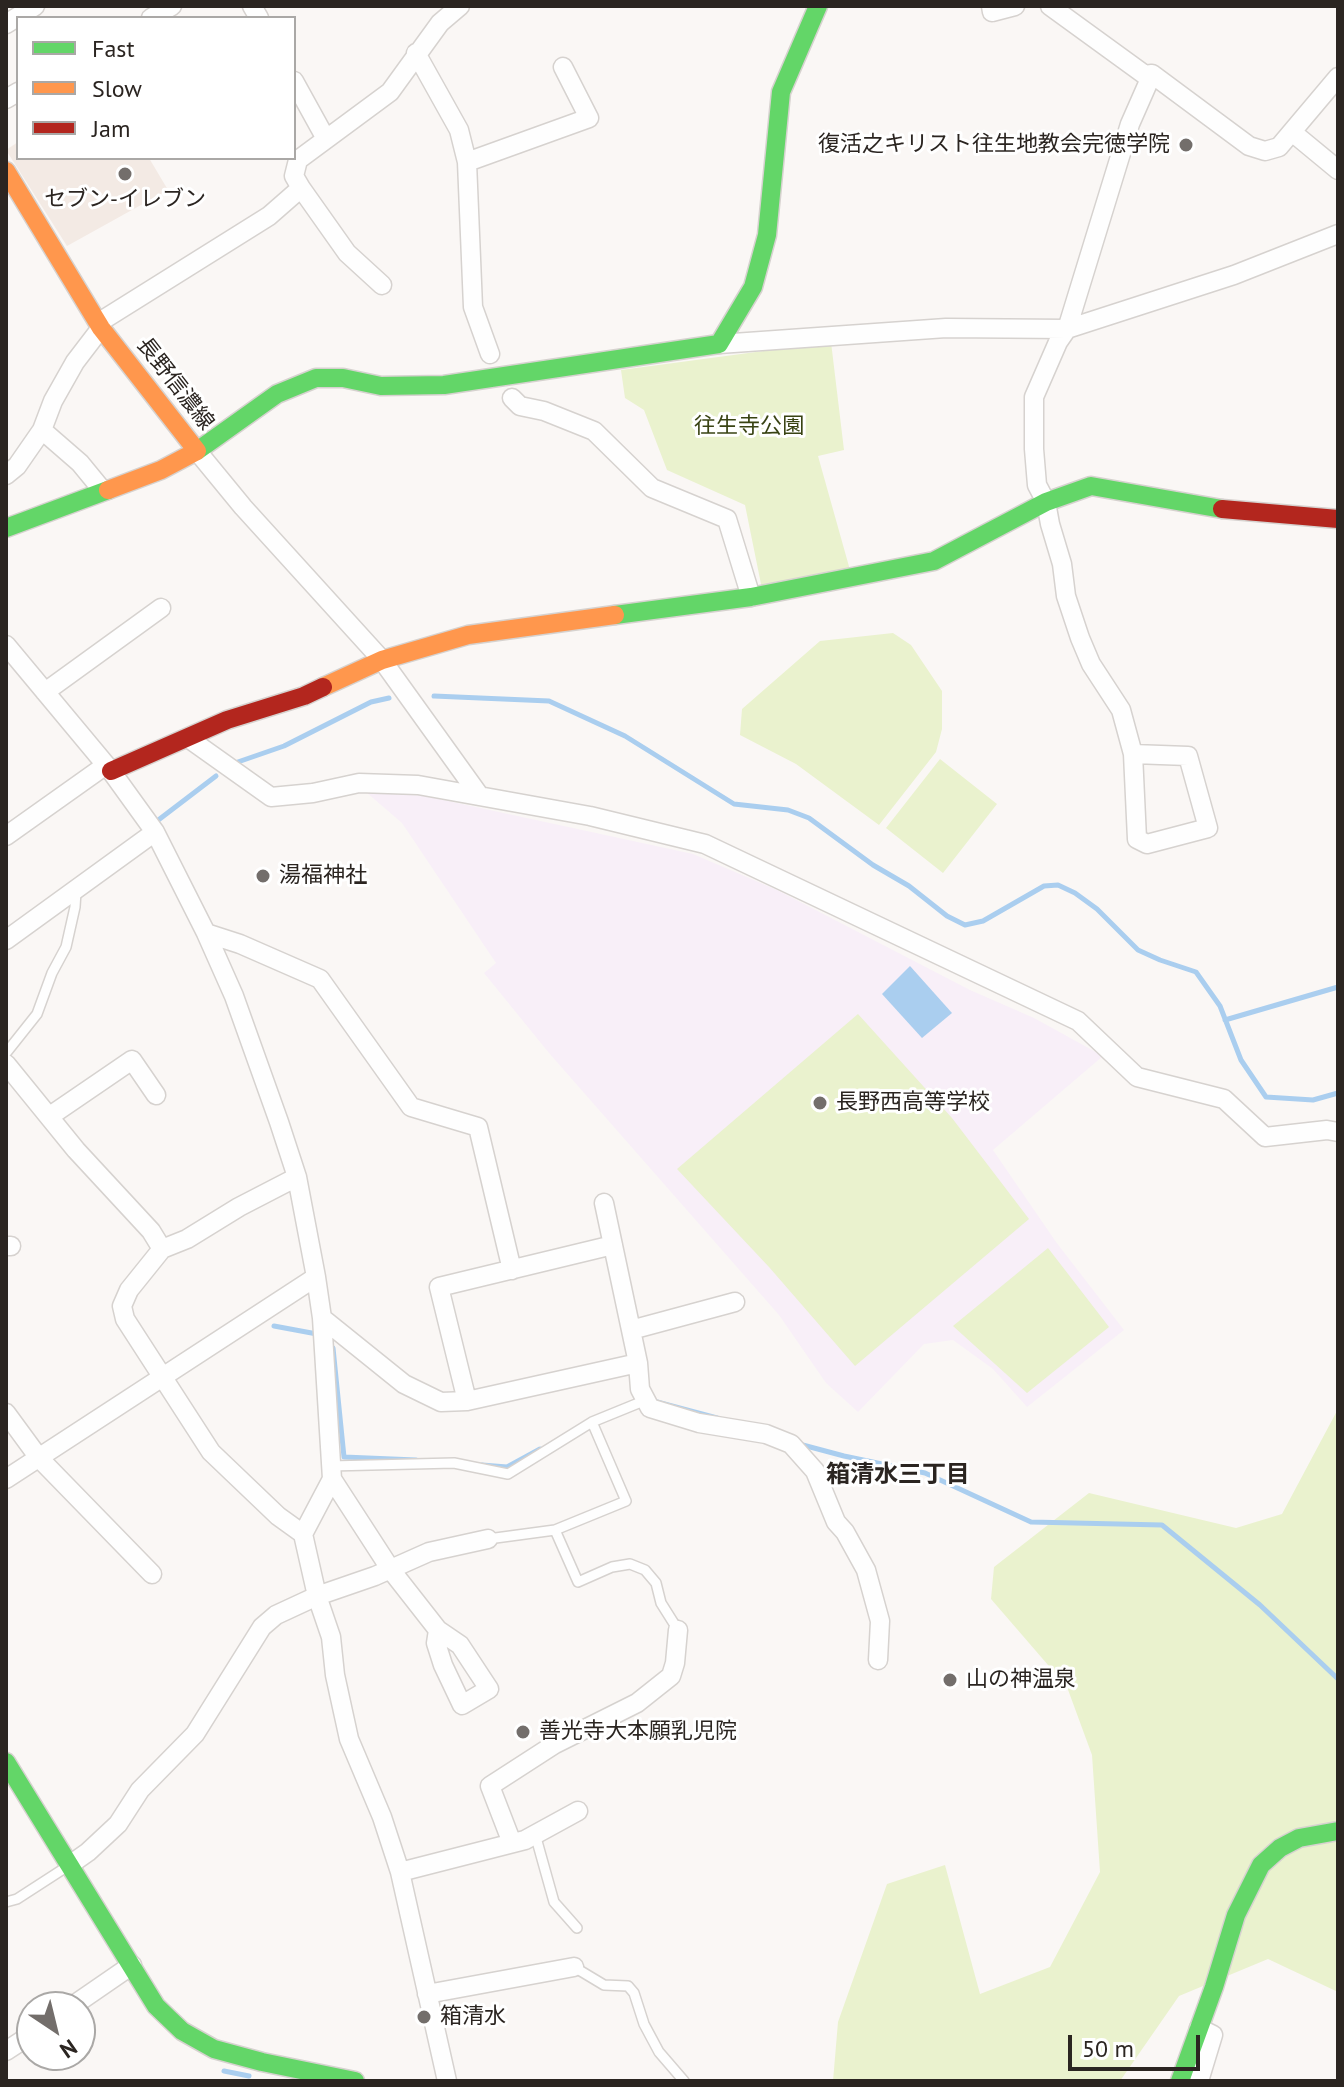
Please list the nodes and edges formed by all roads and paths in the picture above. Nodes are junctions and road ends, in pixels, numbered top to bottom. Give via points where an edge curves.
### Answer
1 (172, 6) edge
2 (460, 6) edge
3 (818, 6) edge
4 (991, 6) edge
5 (1015, 6) edge
6 (1050, 6) edge
7 (154, 16) edge
8 (416, 53) junction
9 (563, 67) dead end
10 (1152, 74) junction
11 (1338, 77) edge
12 (296, 85) edge
13 (1292, 132) junction
14 (326, 139) junction
15 (467, 162) junction
16 (1338, 170) edge
17 (6, 171) edge
18 (301, 188) junction
19 (1338, 234) edge
20 (382, 285) dead end
21 (99, 326) junction
22 (1067, 329) junction
23 (719, 344) junction
24 (490, 354) dead end
25 (512, 398) dead end
26 (42, 430) junction
27 (197, 451) junction
28 (6, 475) edge
29 (103, 491) junction
30 (1046, 502) junction
31 (1338, 519) edge
32 (6, 528) edge
33 (751, 597) junction
34 (161, 608) dead end
35 (6, 645) edge
36 (382, 660) junction
37 (45, 692) junction
38 (188, 738) junction
39 (1133, 754) junction
40 (108, 768) junction
41 (479, 795) junction
42 (155, 832) junction
43 (6, 836) edge
44 (76, 887) junction
45 (206, 933) junction
46 (6, 940) edge
47 (6, 1053) edge
48 (6, 1064) edge
49 (156, 1095) dead end
50 (50, 1116) junction
51 (1338, 1132) edge
52 (297, 1177) junction
53 (604, 1203) dead end
54 (613, 1245) junction
55 (162, 1249) junction
56 (512, 1270) junction
57 (316, 1277) junction
58 (735, 1302) dead end
59 (322, 1318) junction
60 (631, 1330) junction
61 (638, 1363) junction
62 (164, 1378) junction
63 (646, 1400) junction
64 (467, 1401) junction
65 (6, 1413) edge
66 (592, 1422) junction
67 (39, 1458) junction
68 (331, 1472) junction
69 (6, 1479) edge
70 (555, 1530) junction
71 (303, 1534) junction
72 (488, 1539) joint
73 (391, 1570) junction
74 (152, 1574) dead end
75 (317, 1596) junction
76 (438, 1630) dead end
77 (678, 1630) joint
78 (878, 1660) dead end
79 (6, 1762) edge
80 (578, 1811) dead end
81 (1338, 1831) edge
82 (535, 1834) junction
83 (512, 1843) junction
84 (71, 1864) junction
85 (400, 1872) junction
86 (6, 1902) edge
87 (577, 1928) dead end
88 (132, 1965) junction
89 (574, 1967) joint
90 (94, 1991) edge
91 (427, 1994) junction
92 (1199, 2028) junction
93 (263, 2072) edge
94 (355, 2081) edge
95 (447, 2081) edge
96 (684, 2081) edge
97 (1180, 2081) edge
98 (1199, 2081) edge

1 - 7 street
2 - 8 street
3 - 23 street via 781,92 767,235 753,287
4 - 5 street via 992,12
6 - 10 street via 1145,75
8 - 14 street via 390,92
8 - 15 street via 459,130
9 - 15 street via 589,118
10 - 13 street via 1249,146 1265,151 1279,147
10 - 22 street via 1130,124
11 - 13 street
12 - 14 street
13 - 16 street
14 - 18 street via 298,160 294,176
15 - 24 street via 473,307
17 - 21 street, 長野信濃線
18 - 20 street via 347,253
18 - 21 street via 269,216
19 - 22 street via 1234,275
21 - 26 street via 53,401
21 - 27 street, 長野信濃線
22 - 23 street via 946,328
22 - 30 street via 1034,397 1037,485
23 - 27 street via 444,385 381,386 316,378 277,394
25 - 33 street via 520,406 594,431 652,488 727,519
26 - 28 street
26 - 29 street
27 - 29 street, 長野信濃線
27 - 36 street
29 - 32 street, 長野信濃線
30 - 31 street via 1091,486 1236,511
30 - 33 street via 934,561
30 - 39 street via 1080,638 1121,710
33 - 36 street via 468,635
34 - 37 street
35 - 37 street
36 - 38 street via 304,696
36 - 41 street
37 - 40 street
38 - 40 street
38 - 41 street via 271,797 359,783
39 - 39 street via 1188,756 1208,828 1147,844 1137,839
40 - 42 street
40 - 43 street
41 - 51 street via 705,844 1078,1021 1137,1077 1224,1099 1265,1137
42 - 44 street
42 - 45 street
44 - 46 street
44 - 47 lane via 66,947 37,1014
45 - 52 street via 257,1056
45 - 56 street via 320,979 411,1107 478,1127
48 - 50 street
49 - 50 street via 132,1060
50 - 55 street
52 - 55 street
52 - 57 street
53 - 54 street
54 - 56 street
54 - 60 street
55 - 62 street via 122,1306
56 - 64 street via 439,1287
57 - 59 street
57 - 62 street
58 - 60 street
59 - 64 street via 404,1384 441,1402
59 - 68 street
60 - 61 street
61 - 63 street
61 - 64 street
62 - 67 street
62 - 71 street via 211,1452
63 - 66 lane
63 - 78 street via 650,1408 699,1423 766,1434 791,1444 815,1471 836,1522 866,1570 880,1621
65 - 67 street
66 - 68 lane via 508,1474 454,1463
66 - 70 lane via 626,1501
67 - 69 street
67 - 74 street
68 - 71 street
68 - 73 street
70 - 72 lane
70 - 77 lane via 578,1582 621,1565 645,1570
71 - 75 street
72 - 73 street via 429,1552
73 - 75 street
73 - 76 street
75 - 84 street via 262,1627 195,1734 140,1790 118,1824
75 - 85 street via 331,1637 349,1739
77 - 83 street via 671,1676 637,1703 555,1744 490,1786
79 - 84 street
80 - 82 street
81 - 92 street via 1299,1838 1261,1865 1236,1915
82 - 83 street
82 - 87 lane via 554,1902
83 - 85 street
84 - 86 lane
84 - 88 street
85 - 91 street
88 - 90 street
88 - 93 street via 156,2006 182,2031
89 - 91 street
89 - 96 lane via 604,1985 628,1986 659,2052
91 - 95 street
92 - 97 street
92 - 98 street via 1213,2035
93 - 94 street

